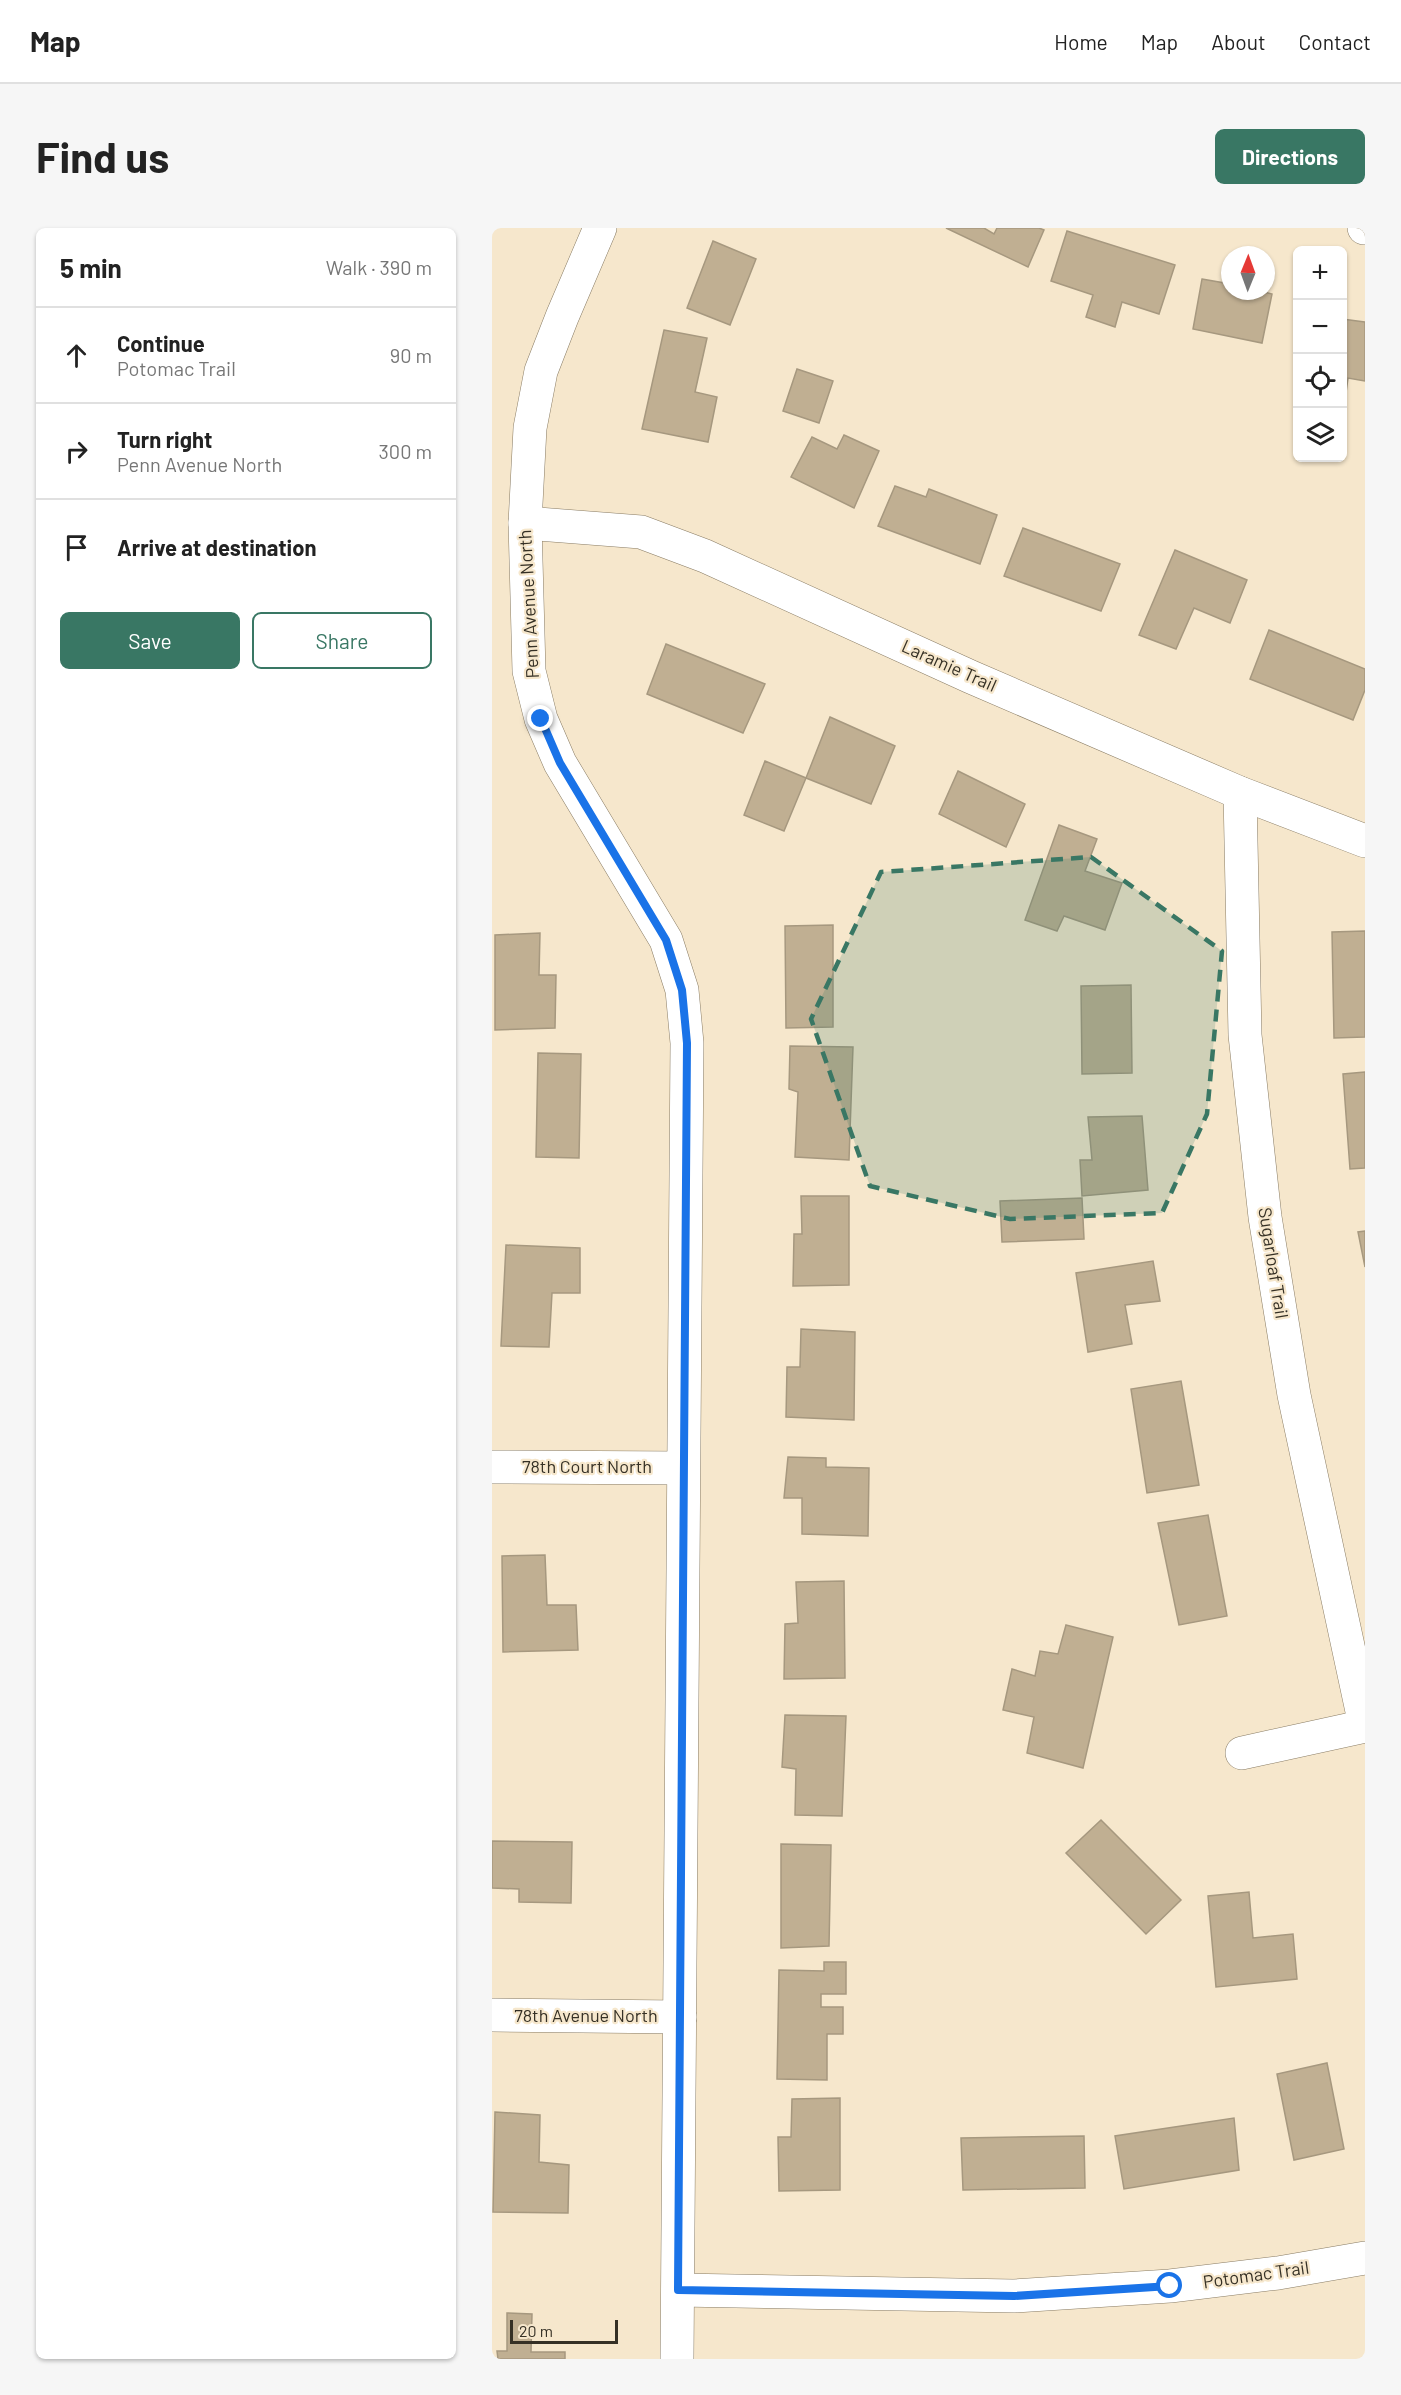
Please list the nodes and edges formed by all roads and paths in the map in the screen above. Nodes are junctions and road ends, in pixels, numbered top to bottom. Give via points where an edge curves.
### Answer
1 (600, 228) edge
2 (525, 523) junction
3 (1240, 793) junction
4 (1365, 841) edge
5 (492, 1467) edge
6 (683, 1468) junction
7 (1365, 1726) edge
8 (1242, 1753) dead end
9 (492, 2015) edge
10 (680, 2017) junction
11 (1365, 2258) edge
12 (678, 2290) junction
13 (677, 2359) edge

1 - 2 street, Penn Avenue North via 541,371 530,428
2 - 3 street, Laramie Trail via 641,532 705,556
2 - 6 street, Penn Avenue North via 529,671 541,719 560,763 666,940 682,990 687,1043
3 - 4 street, Laramie Trail
3 - 7 street, Sugarloaf Trail via 1245,1035 1264,1217 1293,1395
5 - 6 street, 78th Court North
6 - 10 street, Penn Avenue North
7 - 8 street
9 - 10 street, 78th Avenue North
10 - 12 street, Penn Avenue North
11 - 12 street, Potomac Trail via 1170,2286 1014,2296
12 - 13 street, Penn Avenue North

